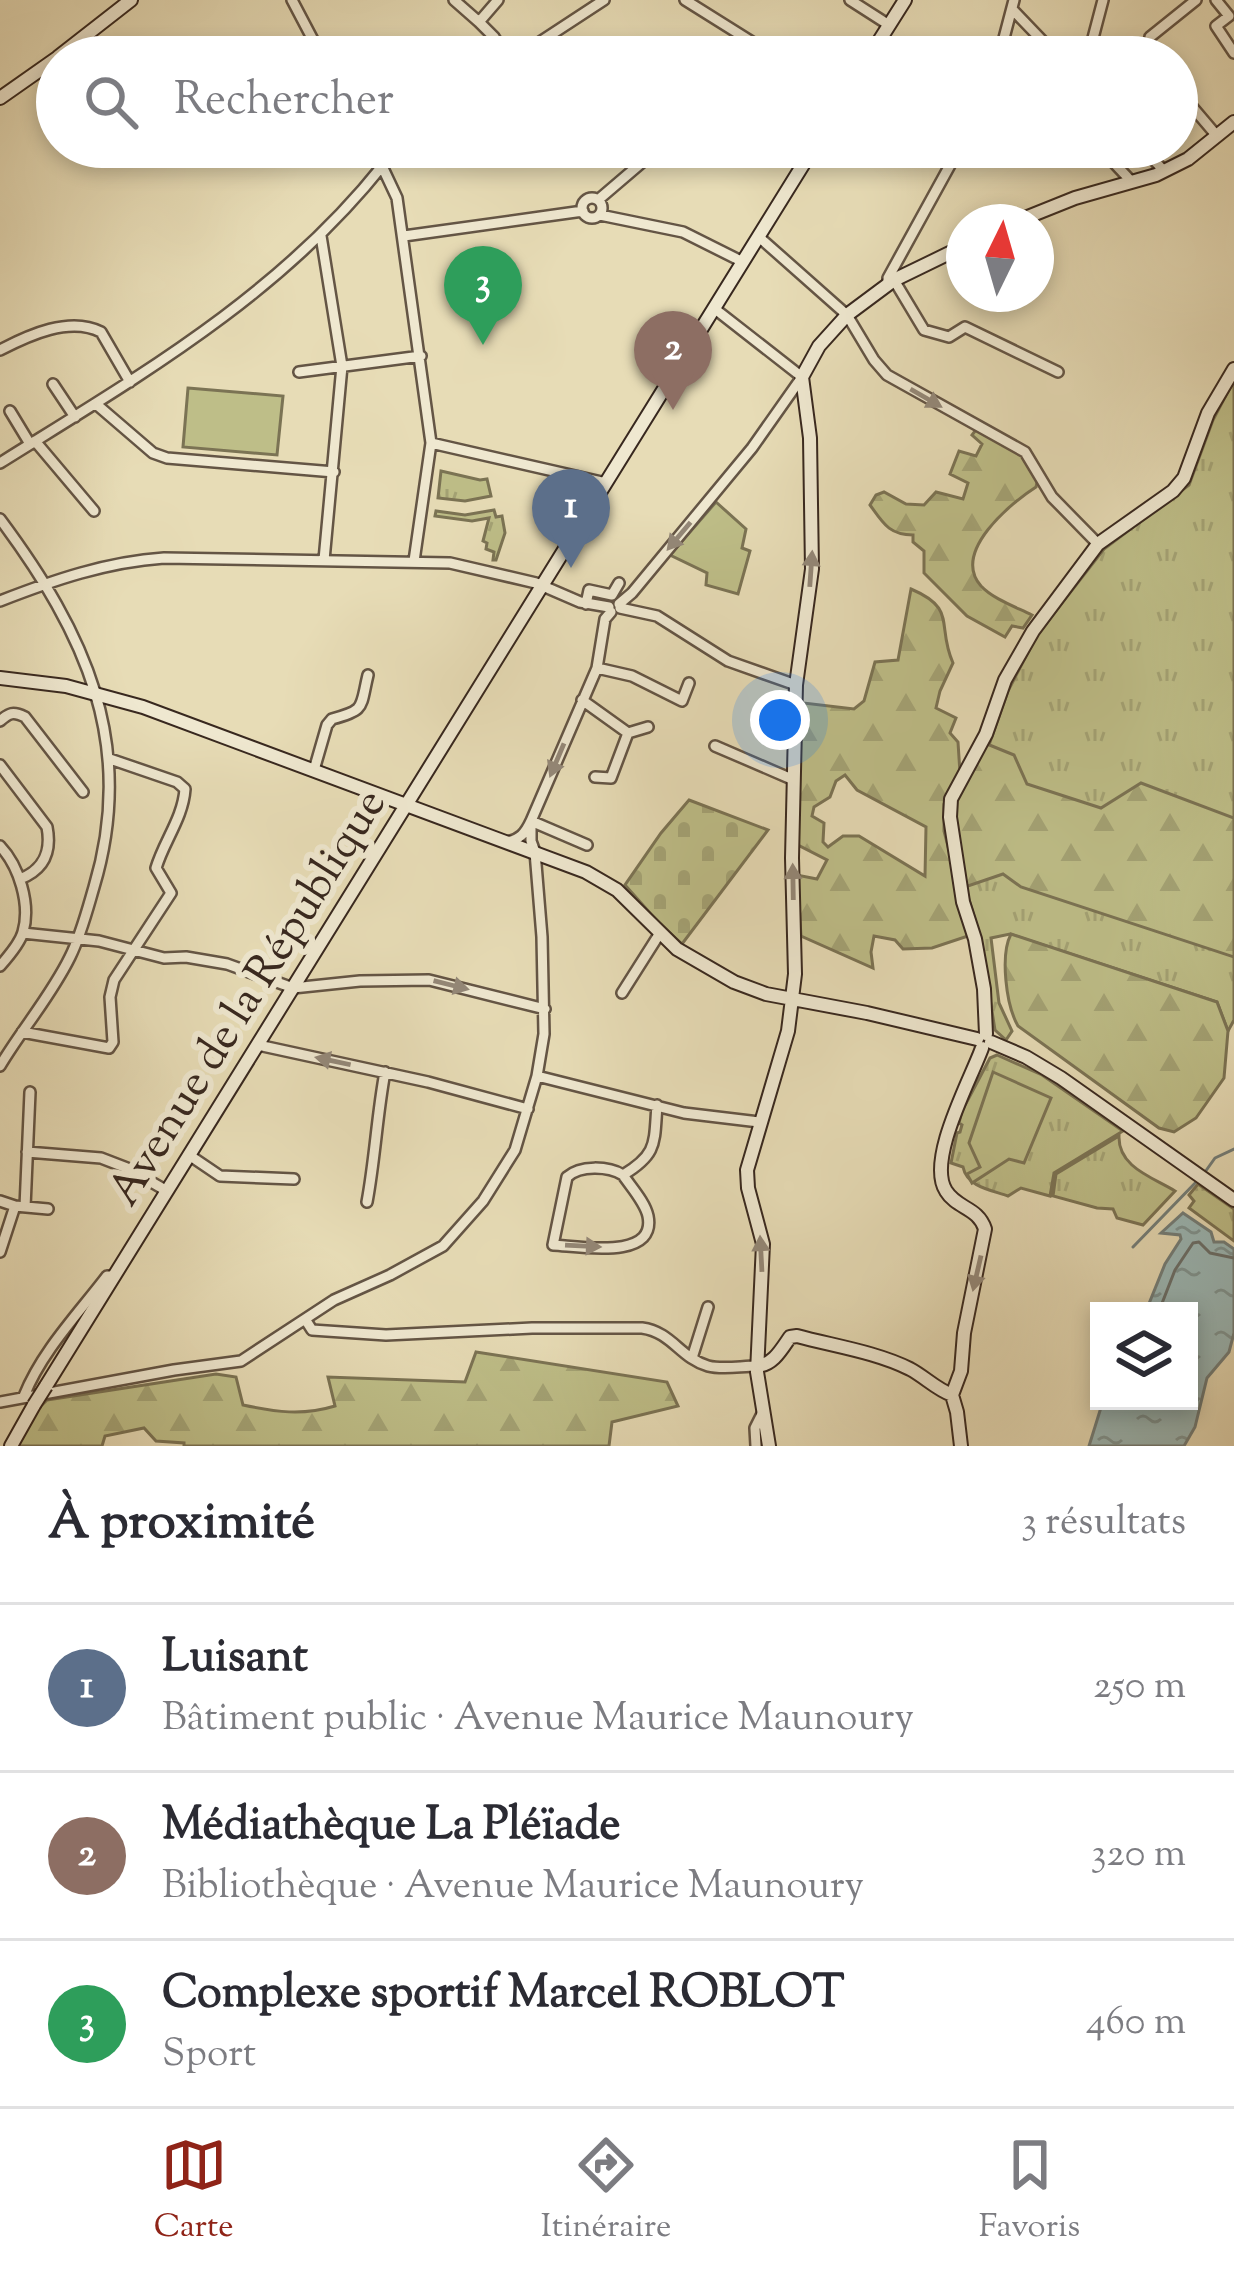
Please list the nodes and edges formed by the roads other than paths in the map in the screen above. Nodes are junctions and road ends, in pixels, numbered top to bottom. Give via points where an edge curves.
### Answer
1 (130, 0) edge
2 (292, 0) edge
3 (454, 0) edge
4 (499, 0) edge
5 (604, 0) edge
6 (686, 0) edge
7 (850, 0) edge
8 (905, 0) edge
9 (1114, 0) edge
10 (1196, 0) edge
11 (1216, 0) edge
12 (1102, 3) edge
13 (1013, 4) edge
14 (479, 22) junction
15 (889, 25) junction
16 (85, 36) edge
17 (311, 36) edge
18 (493, 36) edge
19 (549, 36) edge
20 (734, 36) edge
21 (882, 36) edge
22 (1005, 36) edge
23 (1040, 36) edge
24 (1094, 36) edge
25 (1151, 36) edge
26 (1234, 53) edge
27 (36, 73) edge
28 (0, 98) edge
29 (1198, 117) edge
30 (1234, 122) edge
31 (1214, 138) junction
32 (1198, 151) edge
33 (373, 168) edge
34 (383, 168) edge
35 (635, 168) edge
36 (801, 168) edge
37 (948, 168) edge
38 (1119, 168) edge
39 (1161, 168) edge
40 (1170, 168) edge
41 (1164, 171) junction
42 (1132, 182) junction
43 (598, 200) junction
44 (1054, 206) edge
45 (583, 211) junction
46 (600, 215) junction
47 (321, 236) junction
48 (404, 236) junction
49 (759, 237) junction
50 (946, 255) edge
51 (743, 262) junction
52 (891, 283) junction
53 (715, 309) junction
54 (847, 315) junction
55 (0, 350) edge
56 (421, 356) junction
57 (343, 366) junction
58 (1234, 369) edge
59 (1058, 371) dead end
60 (299, 372) dead end
61 (802, 377) junction
62 (130, 382) junction
63 (52, 384) dead end
64 (96, 404) junction
65 (10, 411) dead end
66 (75, 417) junction
67 (431, 442) junction
68 (33, 443) junction
69 (0, 464) edge
70 (334, 472) junction
71 (606, 483) junction
72 (94, 511) dead end
73 (0, 519) edge
74 (1098, 544) junction
75 (324, 560) junction
76 (414, 561) junction
77 (46, 583) junction
78 (619, 584) dead end
79 (543, 585) junction
80 (0, 601) edge
81 (586, 604) junction
82 (615, 608) junction
83 (597, 668) junction
84 (368, 675) dead end
85 (0, 678) edge
86 (689, 683) dead end
87 (796, 685) junction
88 (96, 693) junction
89 (582, 700) junction
90 (134, 704) junction
91 (0, 722) edge
92 (105, 724) junction
93 (648, 727) dead end
94 (628, 733) junction
95 (716, 746) dead end
96 (110, 759) junction
97 (0, 765) edge
98 (314, 770) junction
99 (596, 777) dead end
100 (611, 778) junction
101 (794, 779) junction
102 (83, 792) dead end
103 (620, 793) dead end
104 (406, 806) junction
105 (531, 821) junction
106 (507, 842) junction
107 (587, 844) dead end
108 (0, 846) edge
109 (535, 852) junction
110 (20, 879) junction
111 (23, 933) junction
112 (660, 933) junction
113 (79, 940) junction
114 (135, 949) junction
115 (0, 966) edge
116 (293, 988) junction
117 (622, 993) dead end
118 (793, 999) junction
119 (545, 1009) junction
120 (22, 1032) junction
121 (984, 1040) junction
122 (258, 1045) junction
123 (0, 1066) edge
124 (385, 1072) junction
125 (537, 1076) junction
126 (30, 1092) dead end
127 (657, 1106) junction
128 (528, 1109) junction
129 (759, 1122) junction
130 (27, 1152) junction
131 (189, 1155) junction
132 (623, 1175) junction
133 (294, 1179) dead end
134 (167, 1191) junction
135 (1234, 1200) edge
136 (0, 1202) edge
137 (367, 1202) dead end
138 (20, 1207) junction
139 (48, 1208) dead end
140 (0, 1252) edge
141 (114, 1276) junction
142 (708, 1307) dead end
143 (305, 1319) junction
144 (692, 1358) junction
145 (757, 1366) junction
146 (952, 1395) junction
147 (29, 1401) junction
148 (0, 1402) edge
149 (762, 1414) junction
150 (10, 1446) edge
151 (756, 1446) edge
152 (769, 1446) edge
153 (961, 1446) edge

1 - 16 street
2 - 17 street
3 - 14 street
4 - 14 street
5 - 19 street
6 - 20 street
7 - 15 street
8 - 15 street
9 - 12 street
10 - 25 street
11 - 26 street via 1228,16 1216,26
12 - 24 street
13 - 22 street
13 - 23 street
14 - 18 street
15 - 21 street
27 - 28 street
29 - 31 street
30 - 31 street
31 - 32 street
33 - 47 street via 364,190
34 - 48 street
35 - 43 street
36 - 49 street, Avenue de la République
37 - 52 street
38 - 42 street
39 - 41 street
40 - 41 street
41 - 42 street
42 - 44 street
43 - 45 street via 586,200
43 - 46 street
45 - 46 street
45 - 48 street
46 - 51 street via 683,232
47 - 57 street
47 - 62 street
48 - 56 street
49 - 51 street, Avenue de la République
49 - 54 street
50 - 52 street
51 - 53 street, Avenue de la République
52 - 54 street
52 - 59 street via 924,330 949,337 965,327
53 - 61 street
53 - 71 street, Avenue de la République
54 - 61 street
54 -> 74 street via 887,375 1025,452 1052,497
55 - 62 street via 46,331 95,328
56 - 57 street
56 - 67 street
57 - 60 street
57 - 70 street
58 - 74 street via 1184,478
61 -> 82 street
87 -> 61 street via 812,569
62 - 64 street
63 - 66 street
64 - 66 street
64 - 70 street via 167,458
65 - 68 street
66 - 68 street
67 - 71 street
67 - 76 street
68 - 69 street
68 - 72 street
70 - 75 street
71 - 79 street, Avenue de la République
73 - 77 street
74 - 121 street via 1033,631 951,799 984,989
75 - 76 street
75 - 77 street via 128,560
76 - 79 street
77 - 80 street
77 - 88 street
78 - 81 street via 612,595 590,589
79 - 81 street
79 - 104 street, Avenue de la République
81 - 82 street
82 - 83 street via 605,620
82 - 87 street via 656,616 728,661
83 - 86 street via 682,701
83 - 89 street
84 - 98 street via 360,709 327,725
85 - 88 street
87 - 101 street
88 - 90 street
88 - 92 street
89 - 94 street
89 -> 105 street
90 - 92 street via 115,709
90 - 98 street
91 - 102 street via 9,713 25,717
92 - 96 street
93 - 94 street
94 - 100 street
95 - 101 street
96 - 113 street via 109,822
96 - 114 street via 185,789 155,868 170,893
97 - 110 street via 49,836 41,867
98 - 104 street
99 - 100 street
100 - 103 street
118 -> 101 street
104 - 106 street
104 - 116 street, Avenue de la République
105 - 106 street
105 - 107 street
105 - 109 street
106 - 109 street
108 - 110 street
109 - 112 street via 604,880
109 - 119 street
110 - 111 street
111 - 113 street
111 - 115 street
112 - 117 street
112 - 118 street via 734,982
113 - 114 street
113 - 120 street
114 - 116 street via 227,964
114 - 120 street via 114,980 109,1048
116 -> 119 street via 429,980
116 - 122 street, Avenue de la République
118 - 121 street
118 - 129 street
119 - 125 street
120 - 123 street
121 - 135 street via 1040,1065
121 -> 146 street via 940,1177 948,1196 978,1214 985,1229
124 -> 122 street
122 - 131 street, Avenue de la République
124 - 128 street
124 - 137 street
125 - 127 street
125 - 128 street
126 - 130 street
127 - 129 street
127 - 132 street via 653,1150
128 - 143 street via 501,1175 443,1246
145 -> 129 street via 763,1244 747,1170
130 - 134 street via 100,1158
130 - 138 street
131 - 133 street via 220,1176
131 - 134 street, Avenue de la République
132 -> 132 street via 573,1172 553,1245 638,1243 648,1214
134 - 141 street, Avenue de la République
136 - 138 street
138 - 139 street
138 - 140 street
141 - 147 street, Avenue de la République, bridge
141 - 147 street via 43,1359
142 - 144 street
143 - 144 street via 312,1330 386,1335 642,1328 659,1330
143 - 147 street via 241,1361
144 - 145 street via 707,1366
145 - 146 street via 797,1336 912,1370
145 - 149 street
146 - 153 street
147 - 148 street
147 - 150 street, Avenue de la République
149 - 151 street
149 - 152 street

